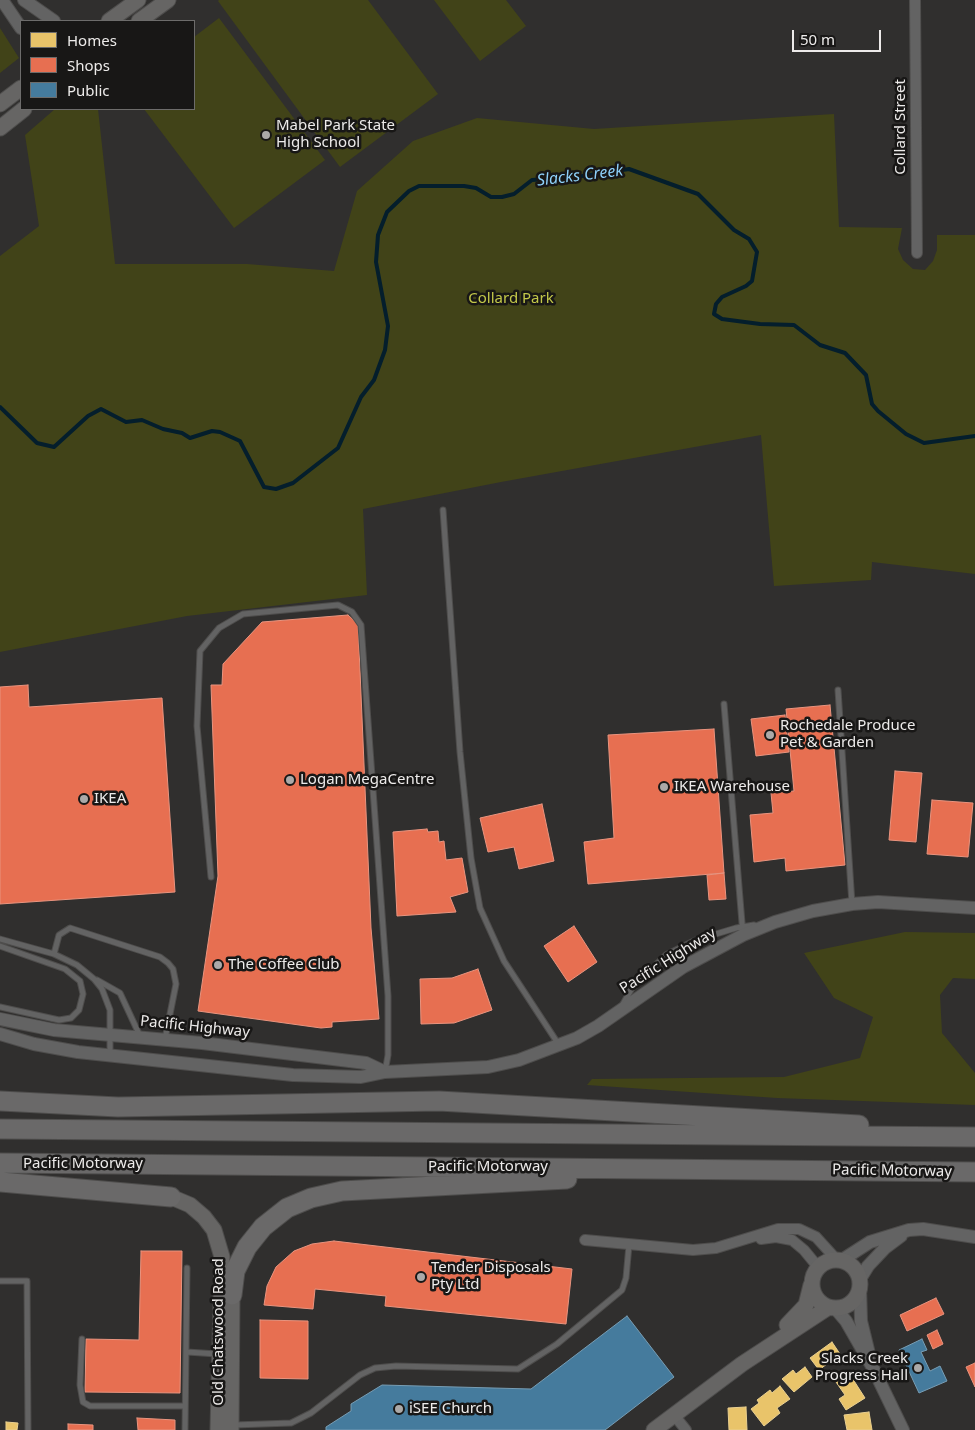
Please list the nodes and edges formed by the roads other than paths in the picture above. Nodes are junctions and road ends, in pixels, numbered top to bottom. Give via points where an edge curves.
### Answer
1 (2, 0) edge
2 (23, 0) edge
3 (138, 0) edge
4 (168, 0) edge
5 (915, 0) edge
6 (37, 20) edge
7 (53, 20) edge
8 (111, 20) edge
9 (140, 20) edge
10 (20, 27) edge
11 (20, 89) edge
12 (0, 104) edge
13 (23, 110) edge
14 (0, 128) edge
15 (917, 253) dead end
16 (444, 510) dead end
17 (838, 690) dead end
18 (724, 704) dead end
19 (211, 877) dead end
20 (852, 904) junction
21 (975, 908) edge
22 (742, 931) junction
23 (0, 939) edge
24 (0, 946) edge
25 (54, 954) junction
26 (94, 979) junction
27 (0, 1007) edge
28 (619, 1011) junction
29 (0, 1019) edge
30 (0, 1034) edge
31 (111, 1036) junction
32 (142, 1038) junction
33 (165, 1040) junction
34 (559, 1045) junction
35 (110, 1055) junction
36 (385, 1072) junction
37 (0, 1101) edge
38 (0, 1130) edge
39 (972, 1137) edge
40 (0, 1163) edge
41 (718, 1169) junction
42 (975, 1172) edge
43 (0, 1182) edge
44 (171, 1197) joint
45 (909, 1230) junction
46 (975, 1237) edge
47 (584, 1240) dead end
48 (738, 1242) junction
49 (629, 1245) junction
50 (839, 1259) junction
51 (818, 1267) junction
52 (187, 1268) dead end
53 (0, 1281) edge
54 (860, 1283) junction
55 (812, 1285) junction
56 (232, 1295) joint
57 (832, 1308) junction
58 (82, 1339) dead end
59 (187, 1352) junction
60 (220, 1354) junction
61 (742, 1364) junction
62 (873, 1368) junction
63 (185, 1406) junction
64 (674, 1415) junction
65 (227, 1428) edge
66 (28, 1430) edge
67 (185, 1430) edge
68 (654, 1430) edge
69 (686, 1430) edge
70 (903, 1430) edge

1 - 10 street
2 - 6 street
2 - 7 street
3 - 8 main road
4 - 9 main road
5 - 15 street, Collard Street
11 - 12 main road
13 - 14 main road
16 - 34 lane via 460,752 471,858 480,908 504,961
17 - 20 lane
18 - 22 lane
19 - 36 lane via 197,726 200,651 218,628 243,614 338,606 352,612 361,625 388,996
20 - 21 street, Pacific Highway via 903,902
20 - 22 street, Pacific Highway
22 - 28 street, Pacific Highway
22 - 28 lane via 696,940 666,955 632,988
23 - 25 lane
24 - 27 lane via 65,969 80,981 83,994 79,1010 71,1018 59,1020
25 - 26 lane via 77,965
25 - 33 lane via 59,935 70,928 168,962 176,984
26 - 31 lane via 110,1010
26 - 32 lane via 120,993 134,1028
28 - 34 street, Pacific Highway via 598,1026
29 - 31 street, Pacific Highway via 36,1028
30 - 35 street, Pacific Highway via 58,1048
31 - 32 street, Pacific Highway
31 - 35 lane
32 - 33 street, Pacific Highway
33 - 36 street, Pacific Highway via 366,1063
34 - 36 street, Pacific Highway via 520,1060 488,1066
35 - 36 street, Pacific Highway via 293,1075 360,1077
37 - 39 highway via 118,1107 439,1101 833,1122
38 - 39 highway
40 - 41 highway, Pacific Motorway
41 - 42 highway, Pacific Motorway
41 - 56 highway via 342,1191 311,1198 287,1208 262,1227 235,1271
43 - 44 highway
44 - 60 main road, Old Chatswood Road via 190,1205 214,1230 222,1257
45 - 46 street
45 - 50 street via 870,1242
45 - 54 street via 868,1266
47 - 49 street
48 - 49 street via 693,1250
48 - 50 street via 778,1229 799,1229 816,1237
48 - 51 street via 776,1237 792,1240
49 - 65 lane via 622,1290 557,1344 518,1370 375,1368 360,1375 311,1413 291,1423
50 - 51 main road via 829,1260
50 - 54 main road via 854,1267
51 - 55 main road
52 - 59 lane
53 - 66 lane via 27,1281
54 - 57 main road via 858,1294 849,1304
54 - 62 street via 861,1320
55 - 57 main road via 817,1299
55 - 61 main road via 806,1305 794,1319
56 - 65 main road, Old Chatswood Road
57 - 61 main road
57 - 62 street via 846,1321
58 - 63 lane via 80,1385 83,1402 90,1406
59 - 60 lane
59 - 63 lane
60 - 65 main road, Old Chatswood Road
61 - 64 main road
62 - 70 street
63 - 67 lane
64 - 68 main road
64 - 69 street

